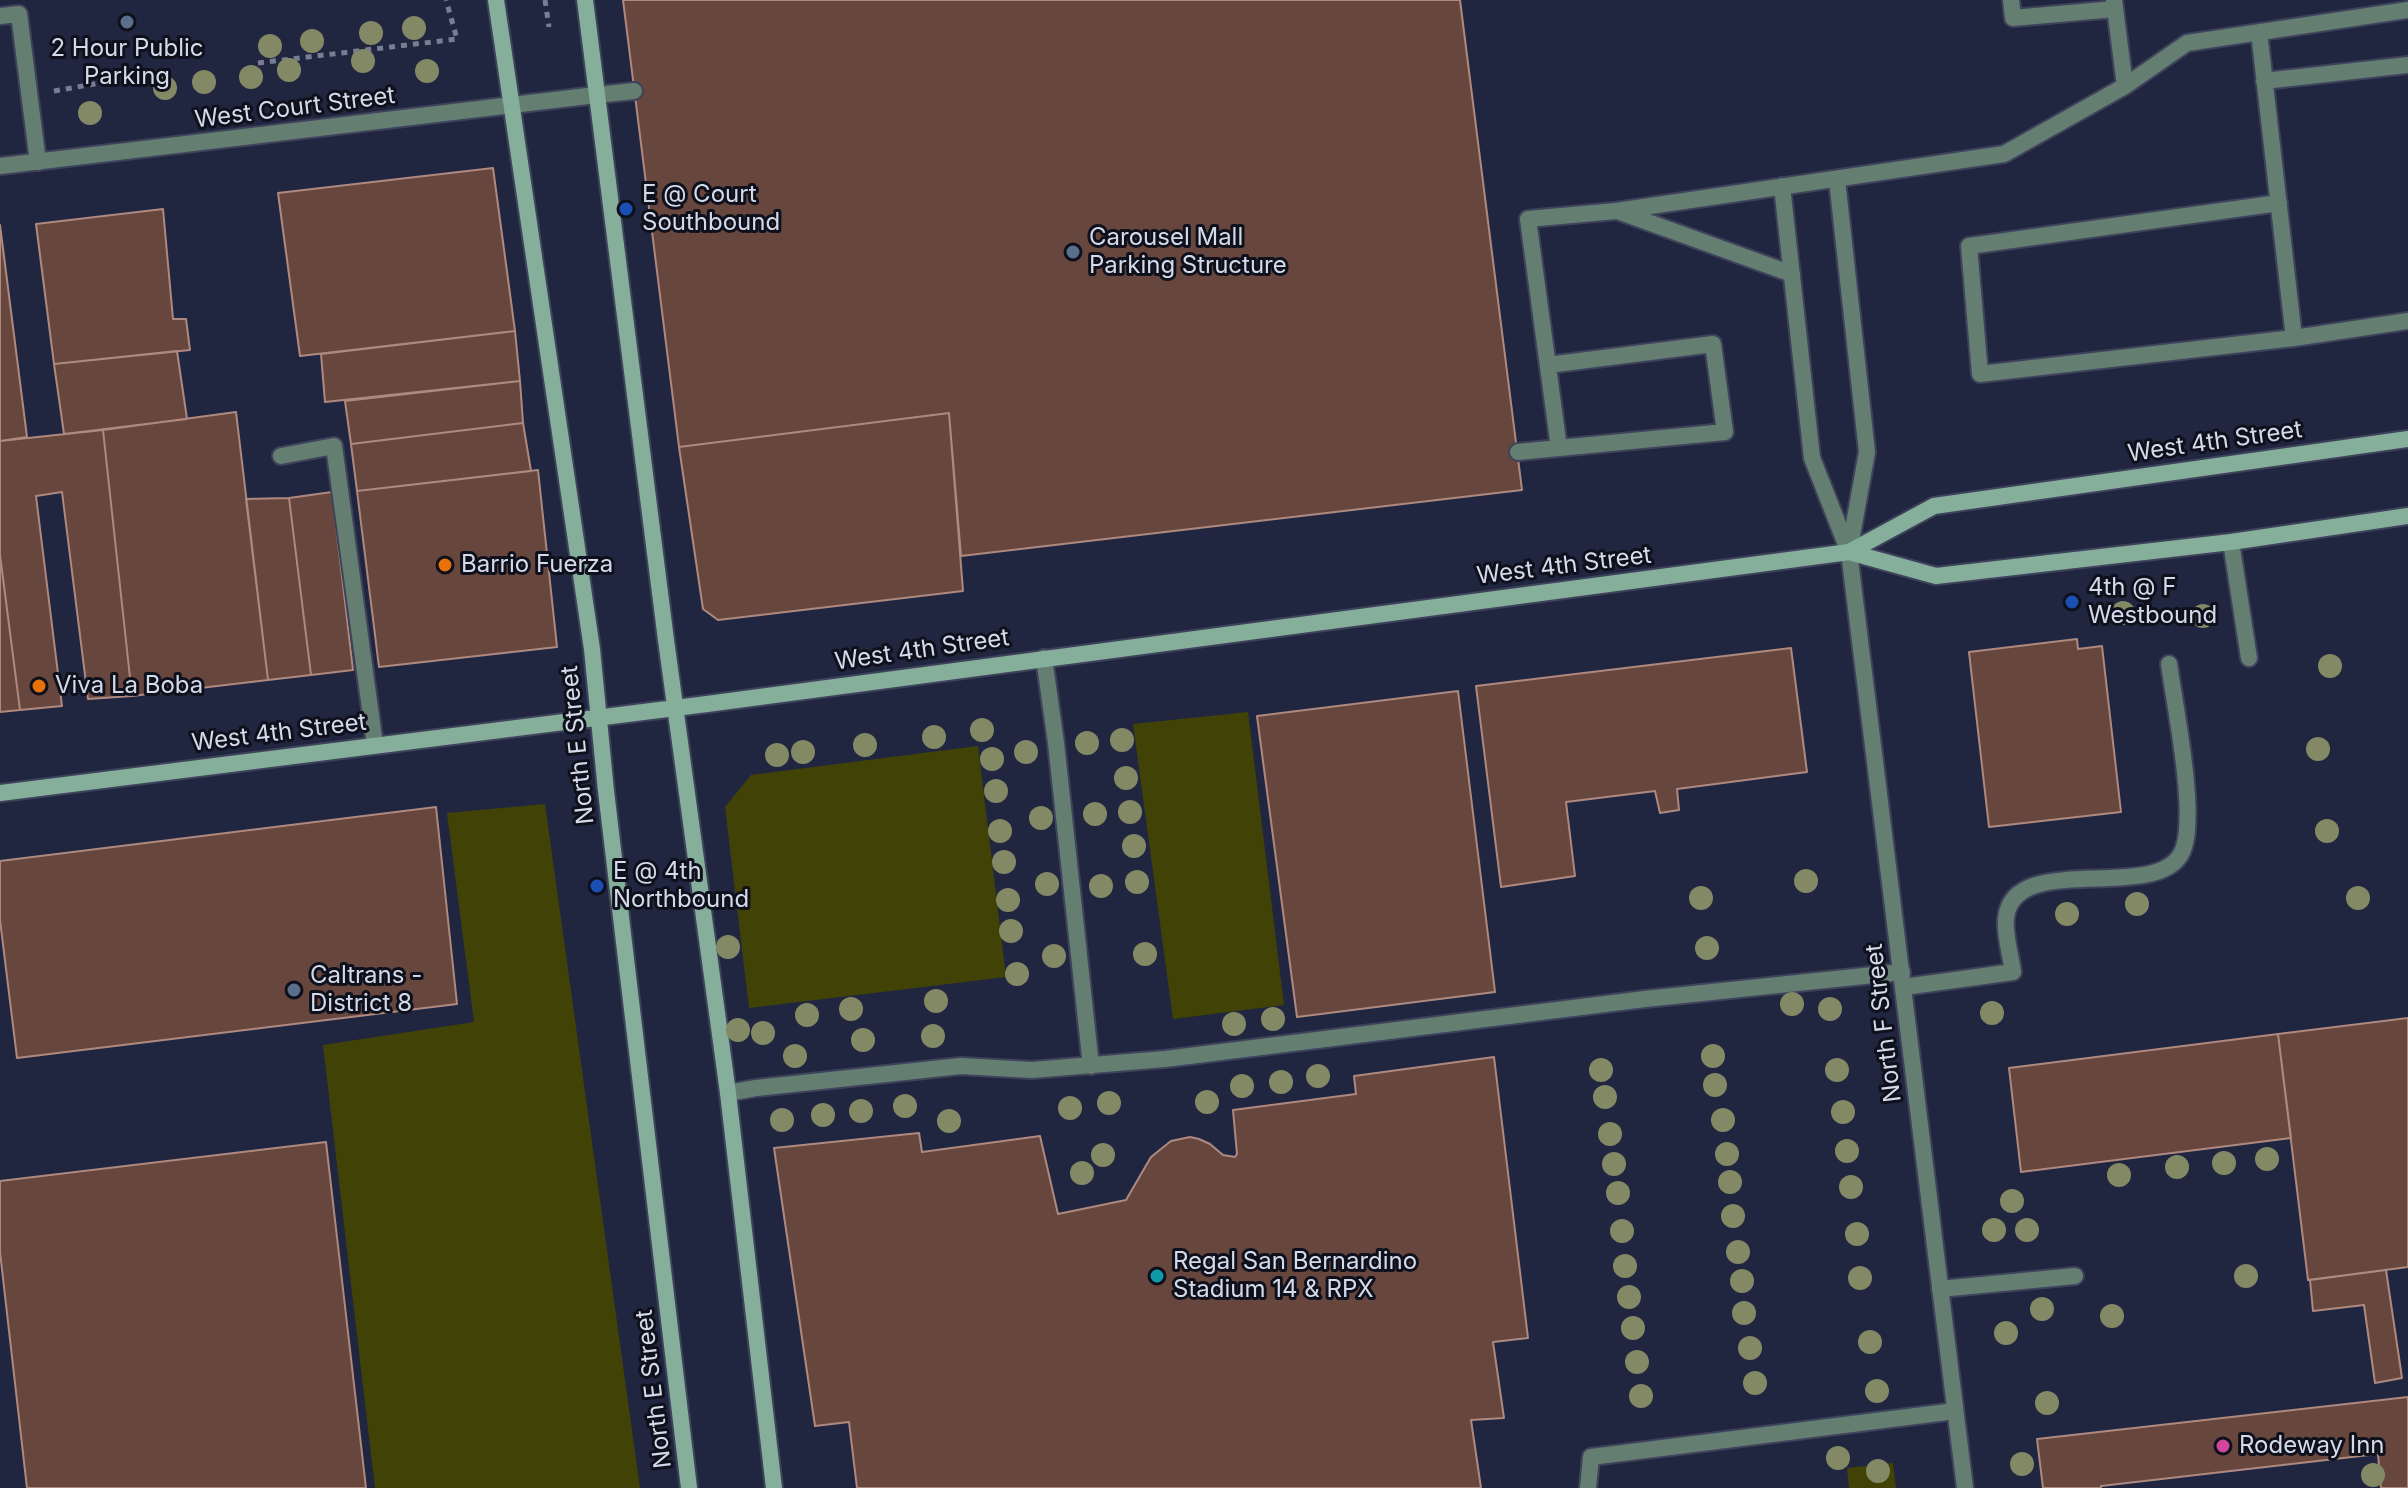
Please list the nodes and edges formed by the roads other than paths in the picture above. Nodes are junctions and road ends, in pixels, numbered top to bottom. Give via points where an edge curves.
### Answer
1 (496, 0) edge
2 (585, 0) edge
3 (2011, 0) edge
4 (2115, 4) edge
5 (2408, 10) edge
6 (0, 16) edge
7 (2259, 32) junction
8 (2408, 65) edge
9 (2264, 81) junction
10 (2125, 86) junction
11 (634, 91) dead end
12 (596, 95) junction
13 (512, 107) junction
14 (38, 162) junction
15 (0, 166) edge
16 (1837, 180) junction
17 (1782, 186) junction
18 (2279, 203) junction
19 (1616, 211) junction
20 (1792, 274) junction
21 (2408, 321) edge
22 (2294, 338) junction
23 (1548, 365) junction
24 (2408, 439) edge
25 (1559, 448) junction
26 (1518, 452) dead end
27 (281, 456) dead end
28 (2408, 516) edge
29 (2231, 542) junction
30 (1849, 552) junction
31 (1044, 658) junction
32 (2249, 658) dead end
33 (2169, 664) dead end
34 (676, 707) junction
35 (598, 716) junction
36 (375, 745) junction
37 (0, 793) edge
38 (1903, 979) junction
39 (1091, 1066) junction
40 (728, 1093) junction
41 (2075, 1276) dead end
42 (1940, 1289) junction
43 (1955, 1411) junction
44 (689, 1488) edge
45 (774, 1488) edge
46 (1588, 1488) edge
47 (1965, 1488) edge

1 - 13 main road, North E Street
2 - 12 main road
3 - 4 street via 2013,18
4 - 10 street
5 - 7 street
6 - 14 street via 19,14
7 - 9 street
7 - 10 street via 2187,43
8 - 9 street
9 - 18 street
10 - 16 street via 2004,154
11 - 12 street, West Court Street
12 - 13 street, West Court Street
12 - 34 main road
13 - 14 street, West Court Street
13 - 35 main road, North E Street
14 - 15 street, West Court Street
16 - 17 street
16 - 30 street via 1867,452
17 - 19 street
17 - 20 street
18 - 22 street
18 - 22 street via 1969,246 1980,374
19 - 20 street
19 - 23 street via 1528,219
20 - 30 street via 1812,458
21 - 22 street
23 - 25 street
23 - 25 street via 1713,344 1725,432
24 - 30 main road, West 4th Street via 1934,506
25 - 26 street
27 - 36 street via 334,446
28 - 29 main road, West 4th Street
29 - 30 main road, West 4th Street via 1936,576
29 - 32 street
30 - 31 main road, West 4th Street
30 - 38 street, North F Street
31 - 34 main road, West 4th Street
31 - 39 street
33 - 38 street via 2188,818 2184,848 2175,862 2156,873 2067,880 2015,895 2006,918 2013,972
34 - 35 main road, West 4th Street
34 - 40 main road
35 - 36 main road, West 4th Street
35 - 44 main road, North E Street
36 - 37 main road, West 4th Street
38 - 39 street via 1645,999
38 - 42 street, North F Street
39 - 40 street via 961,1066
40 - 45 main road
41 - 42 street
42 - 43 street, North F Street
43 - 46 street via 1591,1457
43 - 47 street, North F Street

